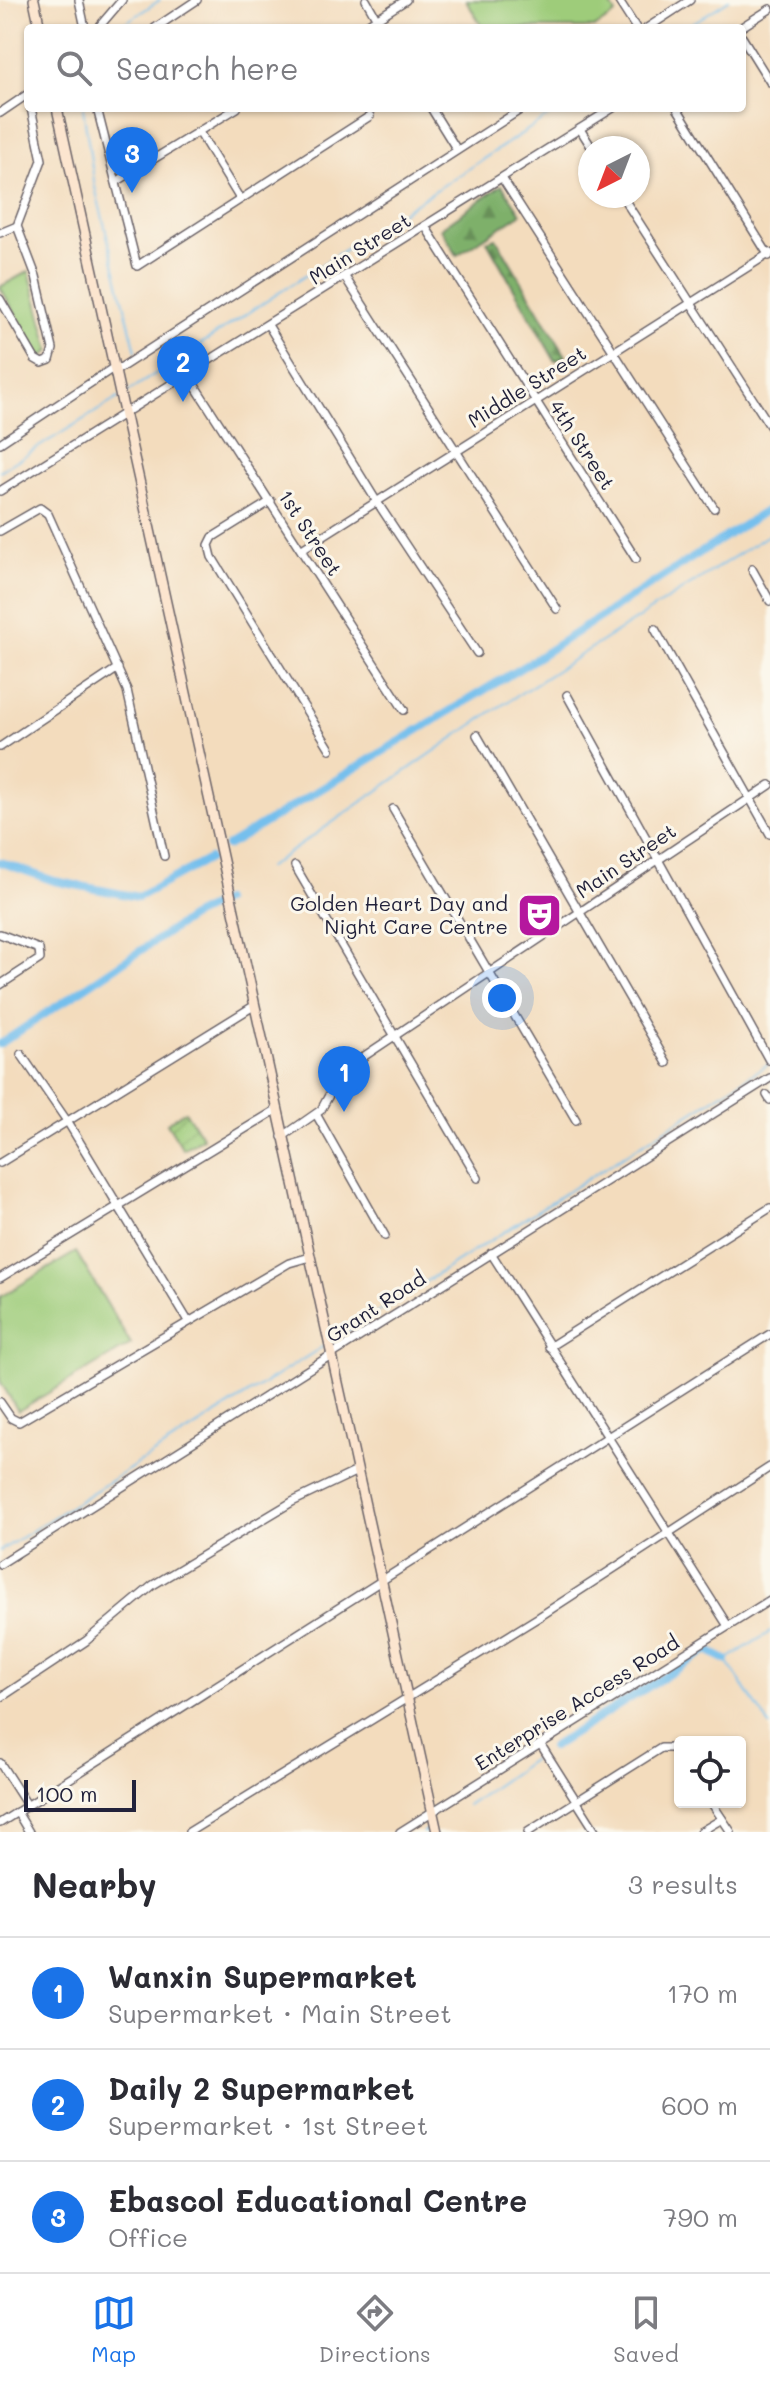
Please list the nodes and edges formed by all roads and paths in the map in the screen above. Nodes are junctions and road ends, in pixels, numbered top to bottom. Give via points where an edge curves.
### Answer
1 (34, 0) edge
2 (79, 0) edge
3 (122, 0) edge
4 (197, 0) edge
5 (366, 0) edge
6 (406, 0) edge
7 (618, 0) edge
8 (690, 0) edge
9 (770, 9) edge
10 (377, 19) junction
11 (39, 24) edge
12 (84, 24) edge
13 (101, 24) edge
14 (161, 24) edge
15 (369, 24) edge
16 (380, 24) edge
17 (633, 24) edge
18 (653, 24) edge
19 (746, 24) edge
20 (746, 43) edge
21 (770, 82) edge
22 (24, 98) edge
23 (0, 112) edge
24 (32, 112) edge
25 (58, 112) edge
26 (98, 112) edge
27 (231, 112) edge
28 (433, 112) edge
29 (517, 112) edge
30 (607, 112) edge
31 (680, 112) edge
32 (370, 116) dead end
33 (580, 129) junction
34 (199, 132) junction
35 (584, 136) edge
36 (457, 150) junction
37 (502, 178) junction
38 (116, 182) junction
39 (240, 199) junction
40 (630, 208) edge
41 (17, 226) junction
42 (425, 226) junction
43 (0, 233) edge
44 (769, 255) edge
45 (345, 277) junction
46 (0, 299) edge
47 (690, 304) junction
48 (268, 325) junction
49 (612, 353) junction
50 (114, 370) junction
51 (188, 375) junction
52 (535, 401) junction
53 (124, 416) junction
54 (770, 426) edge
55 (0, 443) edge
56 (456, 452) junction
57 (0, 491) edge
58 (271, 501) junction
59 (377, 502) junction
60 (714, 508) dead end
61 (0, 531) edge
62 (302, 549) junction
63 (636, 559) dead end
64 (752, 569) dead end
65 (770, 601) edge
66 (557, 609) dead end
67 (655, 629) dead end
68 (477, 653) dead end
69 (118, 668) junction
70 (567, 695) dead end
71 (404, 710) dead end
72 (477, 735) dead end
73 (0, 747) edge
74 (330, 749) dead end
75 (770, 785) edge
76 (750, 798) junction
77 (393, 809) dead end
78 (770, 834) edge
79 (164, 856) dead end
80 (657, 858) junction
81 (295, 866) dead end
82 (579, 911) junction
83 (0, 934) edge
84 (489, 972) junction
85 (0, 985) edge
86 (252, 1007) junction
87 (394, 1035) junction
88 (21, 1054) dead end
89 (769, 1060) edge
90 (667, 1063) dead end
91 (770, 1078) edge
92 (273, 1114) junction
93 (316, 1114) junction
94 (576, 1120) dead end
95 (67, 1121) junction
96 (282, 1137) junction
97 (0, 1163) edge
98 (478, 1178) dead end
99 (118, 1206) junction
100 (770, 1208) edge
101 (385, 1236) dead end
102 (491, 1253) junction
103 (306, 1257) junction
104 (0, 1278) edge
105 (188, 1321) junction
106 (770, 1334) edge
107 (549, 1347) junction
108 (332, 1355) junction
109 (0, 1402) edge
110 (608, 1436) junction
111 (770, 1467) edge
112 (357, 1471) junction
113 (668, 1532) junction
114 (0, 1564) edge
115 (383, 1582) junction
116 (770, 1600) edge
117 (728, 1626) junction
118 (407, 1695) junction
119 (0, 1698) edge
120 (541, 1745) junction
121 (674, 1750) edge
122 (0, 1763) edge
123 (575, 1802) junction
124 (27, 1805) junction
125 (715, 1808) edge
126 (17, 1812) junction
127 (433, 1812) junction
128 (722, 1819) junction
129 (0, 1823) edge
130 (529, 1831) edge
131 (29, 1832) edge
132 (189, 1832) edge
133 (400, 1832) edge
134 (437, 1832) edge
135 (596, 1832) edge
136 (700, 1832) edge
137 (731, 1832) edge

1 - 11 main road
2 - 12 street
3 - 13 street
4 - 14 street
5 - 10 street
6 - 10 street
7 - 17 street
8 - 18 street
9 - 19 street
10 - 15 street
10 - 16 street
20 - 21 street
22 - 23 street
24 - 41 street via 42,160
25 - 50 main road
26 - 38 street
27 - 34 street
28 - 36 street
29 - 36 street
30 - 33 street, Main Street
31 - 44 street
32 - 39 street
33 - 35 street
33 - 37 street, Main Street
34 - 38 street
34 - 39 street
36 - 50 street
37 - 42 street, Main Street
37 - 49 street
38 - 39 street via 137,266
40 - 47 street
41 - 43 street
41 - 46 street via 36,276 53,349 50,360 35,359
42 - 45 street, Main Street
42 - 52 street, 4th Street
44 - 47 street, Middle Street
45 - 48 street, Main Street
45 - 56 street
47 - 49 street, Middle Street
47 - 54 street
48 - 51 street, Main Street
48 - 59 street
49 - 52 street, Middle Street
49 - 60 street
50 - 53 main road
50 - 55 street
51 - 53 street, Main Street
51 - 58 street, 1st Street
52 - 56 street, Middle Street
52 - 63 street, 4th Street
53 - 57 street, Main Street
53 - 86 main road
56 - 59 street, Middle Street
56 - 66 street
58 - 62 street, 1st Street
58 - 74 street via 213,537 209,545
59 - 62 street, Middle Street
59 - 68 street
61 - 69 street via 40,508 48,514
62 - 71 street, 1st Street
64 - 65 street
67 - 76 street
69 - 73 street
69 - 79 street
70 - 80 street
72 - 82 street
75 - 76 street, Main Street
76 - 78 street
76 - 80 street, Main Street
77 - 84 street
80 - 82 street, Main Street
80 - 89 street
81 - 87 street
82 - 84 street, Main Street
82 - 90 street
83 - 85 street via 39,949 40,959
84 - 87 street, Main Street
84 - 94 street
86 - 92 main road
86 - 95 street
87 - 93 street, Main Street via 342,1071
87 - 98 street
88 - 95 street
91 - 102 street, Grant Road
92 - 96 main road
92 - 99 street via 257,1118
93 - 96 street
93 - 101 street
95 - 97 street
95 - 99 street
96 - 103 main road
99 - 104 street
99 - 105 street
100 - 107 street
102 - 107 street
102 - 108 street, Grant Road
103 - 105 street
103 - 108 main road
105 - 109 street via 19,1422
106 - 110 street
107 - 110 street
108 - 112 main road
108 - 114 street, Grant Road
110 - 113 street
110 - 115 street
111 - 113 street
112 - 115 main road
112 - 119 street via 292,1502 153,1585 86,1641
113 - 117 street
113 - 118 street
115 - 118 main road
115 - 124 street
116 - 117 street, Enterprise Access Road
117 - 120 street, Enterprise Access Road
118 - 127 main road
118 - 132 street
120 - 123 street
120 - 127 street, Enterprise Access Road
121 - 123 street via 661,1748
122 - 124 street
123 - 130 street
123 - 135 street
124 - 126 street
125 - 128 street
126 - 129 street
126 - 131 street
127 - 133 street, Enterprise Access Road
127 - 134 main road
128 - 136 street
128 - 137 street

